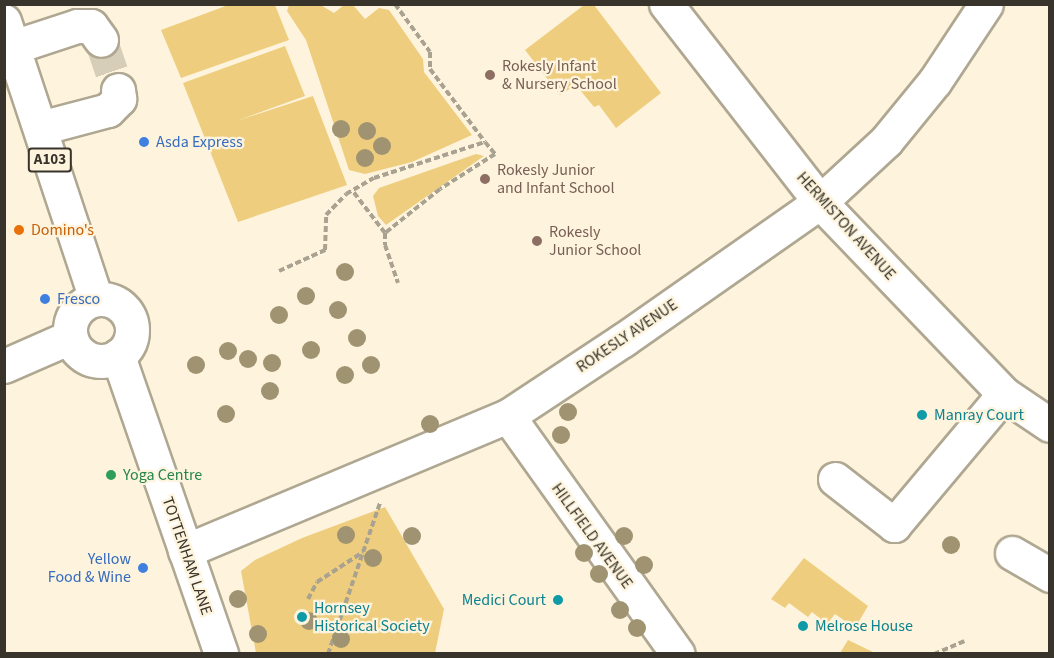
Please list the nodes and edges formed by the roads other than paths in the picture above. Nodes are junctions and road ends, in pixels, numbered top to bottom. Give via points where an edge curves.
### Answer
1 (666, 4) edge
2 (986, 4) edge
3 (9, 34) edge
4 (101, 40) tunnel mouth
5 (118, 90) dead end
6 (40, 128) junction
7 (820, 202) junction
8 (96, 299) junction
9 (70, 337) junction
10 (118, 356) junction
11 (4, 366) edge
12 (1004, 394) junction
13 (508, 416) junction
14 (1050, 425) edge
15 (835, 479) dead end
16 (184, 551) junction
17 (1012, 553) dead end
18 (1050, 575) edge
19 (221, 654) edge
20 (678, 654) edge

1 - 7 street, HERMISTON AVENUE
2 - 7 street, ROKESLY AVENUE via 935,81 886,141
3 - 4 street via 91,26
3 - 6 street, A103
5 - 6 street via 119,99 108,110
6 - 8 street, A103
7 - 12 street, HERMISTON AVENUE
7 - 13 street, ROKESLY AVENUE
8 - 9 street via 76,310 70,322
8 - 10 street via 115,303 130,320 130,340
9 - 10 street via 83,357 96,362
9 - 11 street
10 - 16 street, TOTTENHAM LANE
12 - 14 street, HERMISTON AVENUE
12 - 15 street via 894,525
13 - 16 street, ROKESLY AVENUE
13 - 20 street, HILLFIELD AVENUE
16 - 19 street, TOTTENHAM LANE
17 - 18 street

